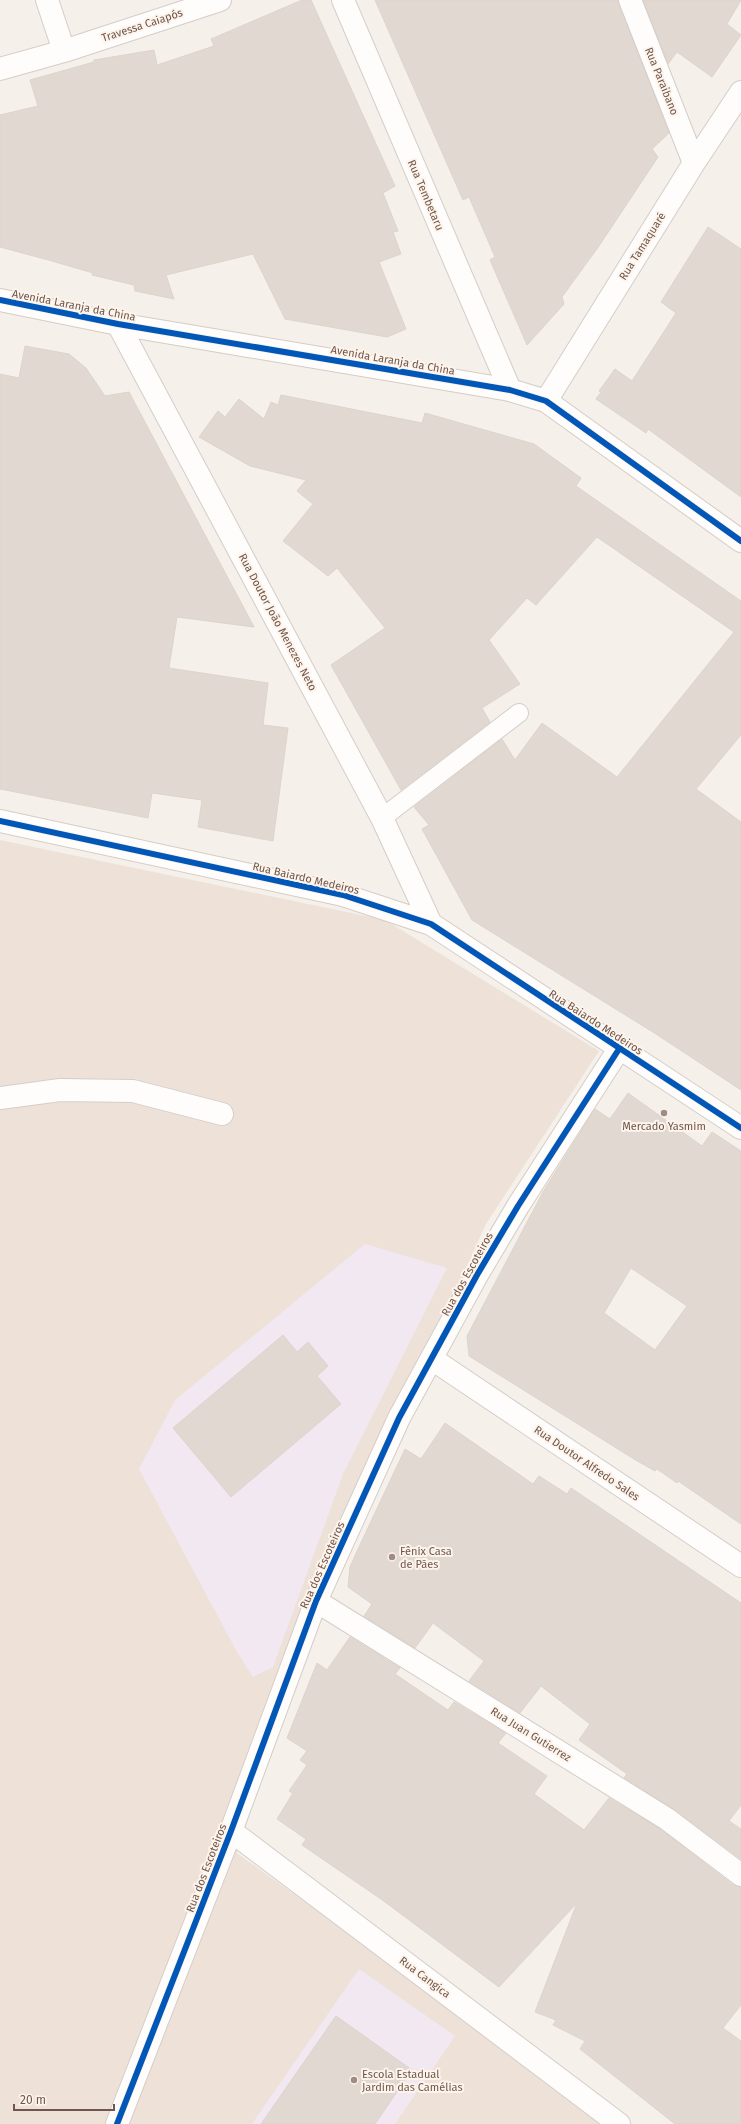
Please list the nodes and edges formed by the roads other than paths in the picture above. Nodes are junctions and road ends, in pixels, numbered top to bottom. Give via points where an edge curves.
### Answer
1 (47, 0) edge
2 (220, 0) edge
3 (343, 0) edge
4 (630, 0) edge
5 (64, 51) junction
6 (0, 69) edge
7 (740, 97) edge
8 (694, 163) junction
9 (0, 300) edge
10 (118, 324) junction
11 (510, 390) junction
12 (546, 401) junction
13 (740, 539) edge
14 (519, 713) dead end
15 (382, 818) junction
16 (0, 821) edge
17 (431, 924) junction
18 (619, 1049) junction
19 (0, 1098) edge
20 (222, 1114) dead end
21 (741, 1128) edge
22 (432, 1360) junction
23 (741, 1566) edge
24 (316, 1601) junction
25 (231, 1831) junction
26 (741, 1875) edge
27 (117, 2124) edge
28 (619, 2124) edge

1 - 5 street
2 - 5 street, Travessa Caiapós
3 - 11 street, Rua Tembetaru
4 - 8 street, Rua Paraibano
5 - 6 street, Travessa Caiapós
7 - 8 street, Rua Tamaquaré
8 - 12 street, Rua Tamaquaré
9 - 10 street, Avenida Laranja da China
10 - 11 street, Avenida Laranja da China
10 - 15 street, Rua Doutor João Menezes Neto
11 - 12 street, Avenida Laranja da China
12 - 13 street, Avenida Laranja da China
14 - 15 lane
15 - 17 street, Rua Doutor João Menezes Neto
16 - 17 street, Rua Baiardo Medeiros via 343,895
17 - 18 street, Rua Baiardo Medeiros
18 - 21 street, Rua Baiardo Medeiros
18 - 22 street, Rua dos Escoteiros via 518,1206 477,1275
19 - 20 street via 60,1090 133,1091
22 - 23 street, Rua Doutor Alfredo Sales
22 - 24 street, Rua dos Escoteiros via 399,1418
24 - 25 street, Rua dos Escoteiros
24 - 26 street, Rua Juan Gutierrez via 667,1819
25 - 27 street, Rua dos Escoteiros
25 - 28 street, Rua Cangica

